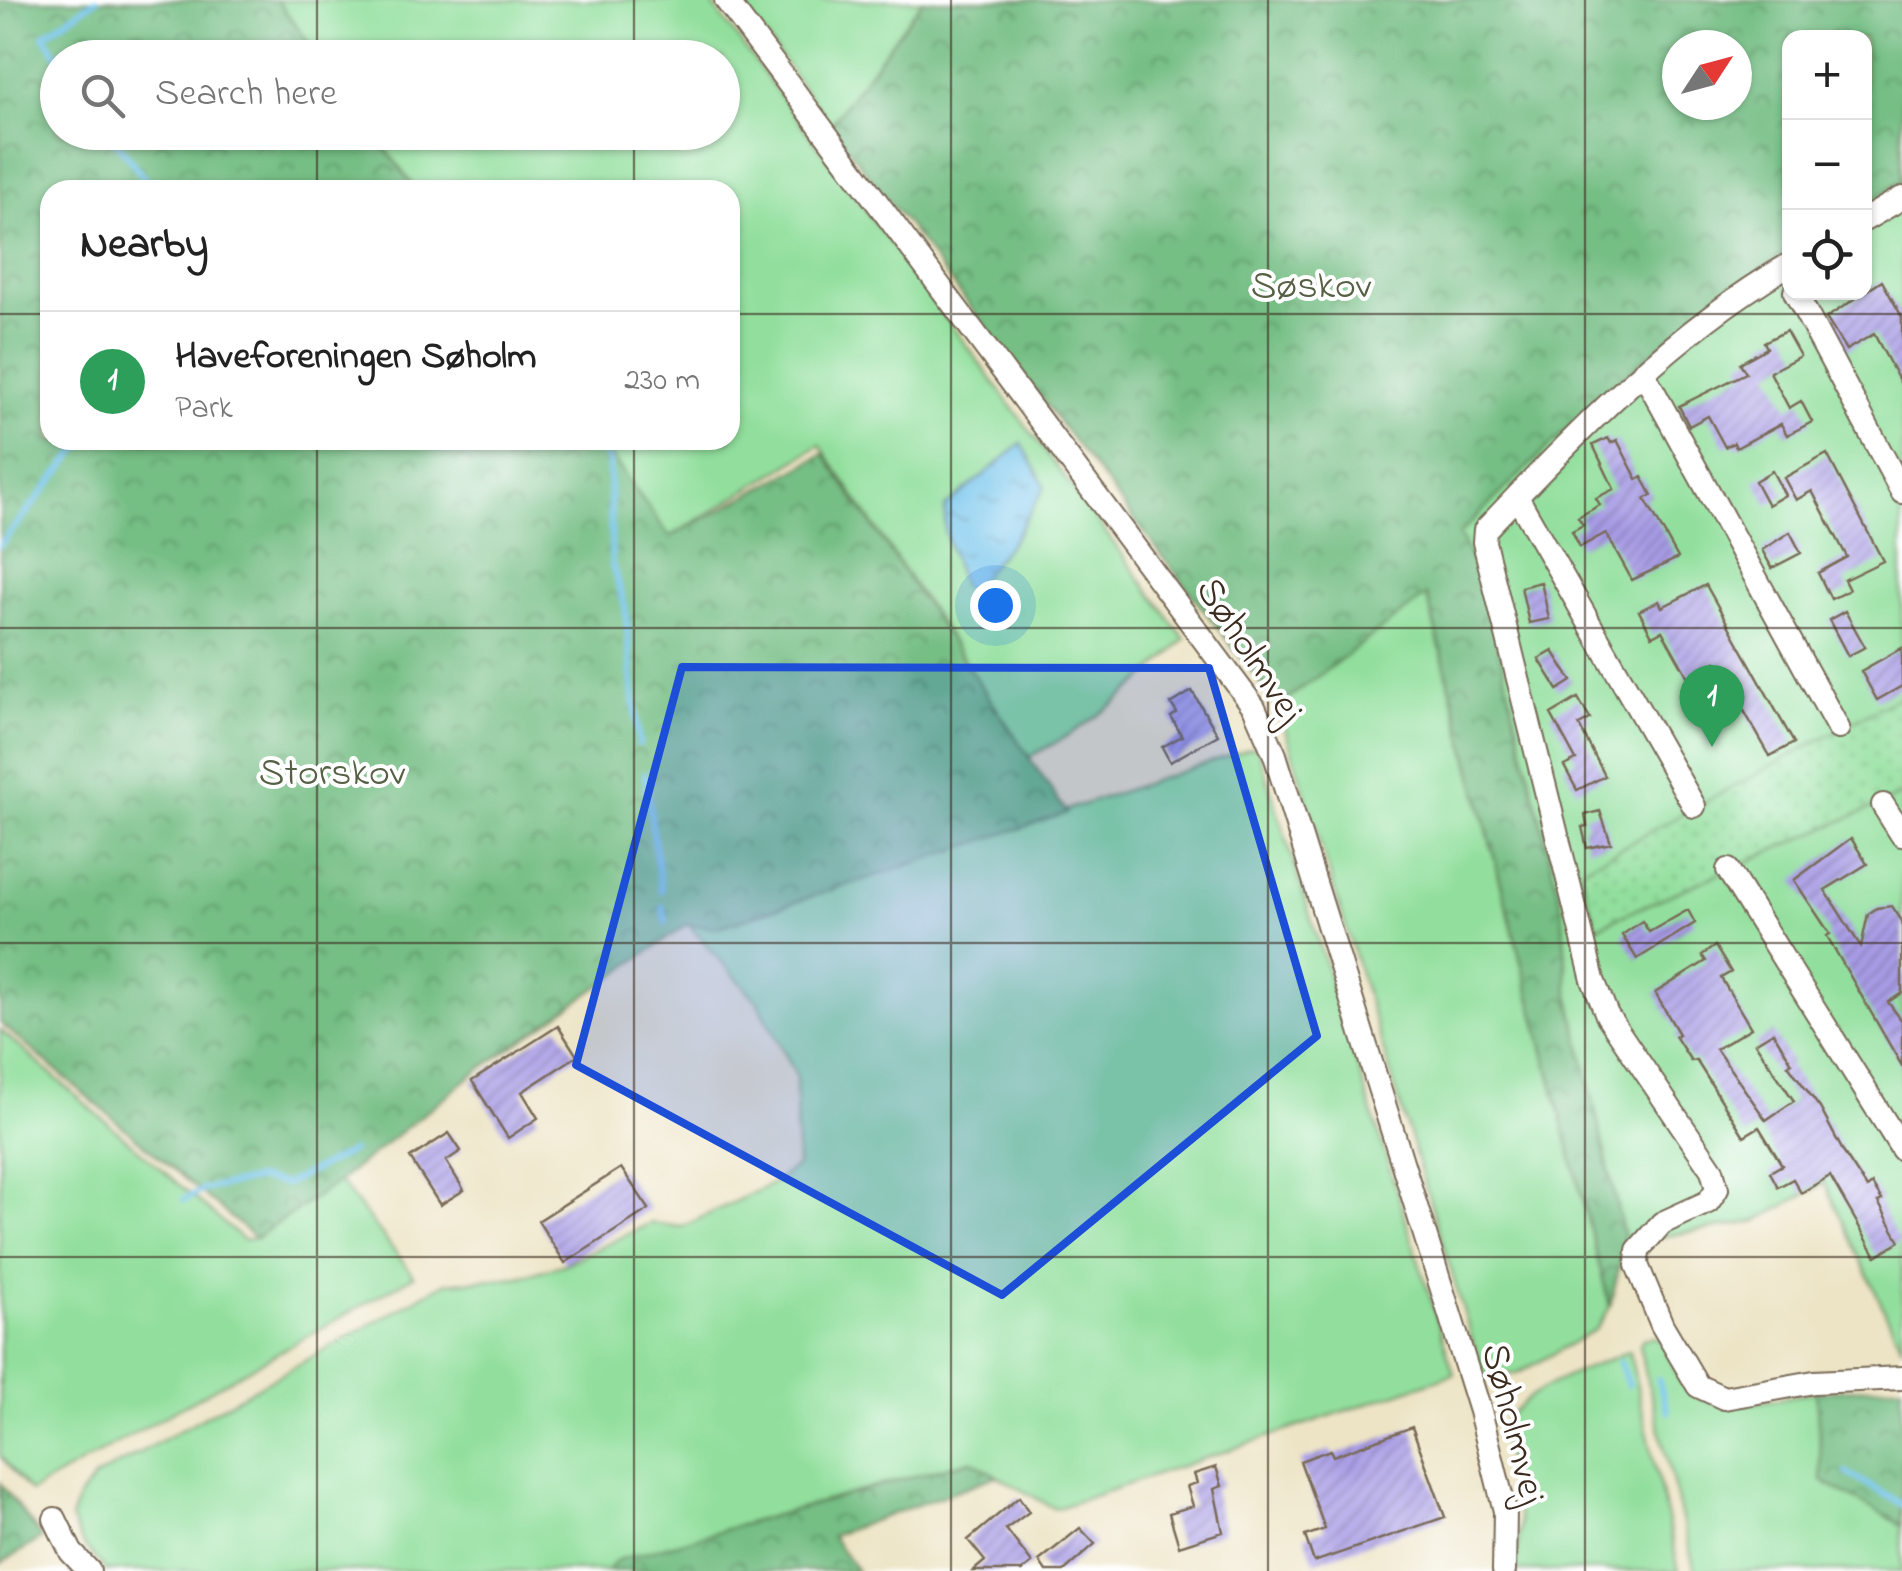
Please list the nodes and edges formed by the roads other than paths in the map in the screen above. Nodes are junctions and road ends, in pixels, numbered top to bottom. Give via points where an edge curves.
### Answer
1 (726, 0) edge
2 (1902, 198) edge
3 (1872, 215) edge
4 (1782, 274) edge
5 (1799, 300) edge
6 (1643, 372) junction
7 (1902, 492) edge
8 (1516, 497) junction
9 (1838, 728) dead end
10 (1883, 805) dead end
11 (1694, 806) dead end
12 (1902, 835) edge
13 (1728, 870) dead end
14 (1902, 1149) edge
15 (1902, 1378) edge
16 (56, 1519) dead end
17 (89, 1571) edge
18 (1504, 1571) edge

1 - 18 street, Søholmvej via 1254,707 1276,755 1480,1411 1504,1511
2 - 3 street
4 - 6 street via 1734,300
5 - 7 street
6 - 8 street
6 - 9 street
8 - 11 street
8 - 15 street via 1486,530 1484,542 1592,980 1607,1015 1712,1170 1717,1189 1708,1202 1662,1223 1638,1250 1637,1265 1662,1325 1698,1386 1724,1398 1814,1382
10 - 12 street
13 - 14 street
16 - 17 street via 70,1552

